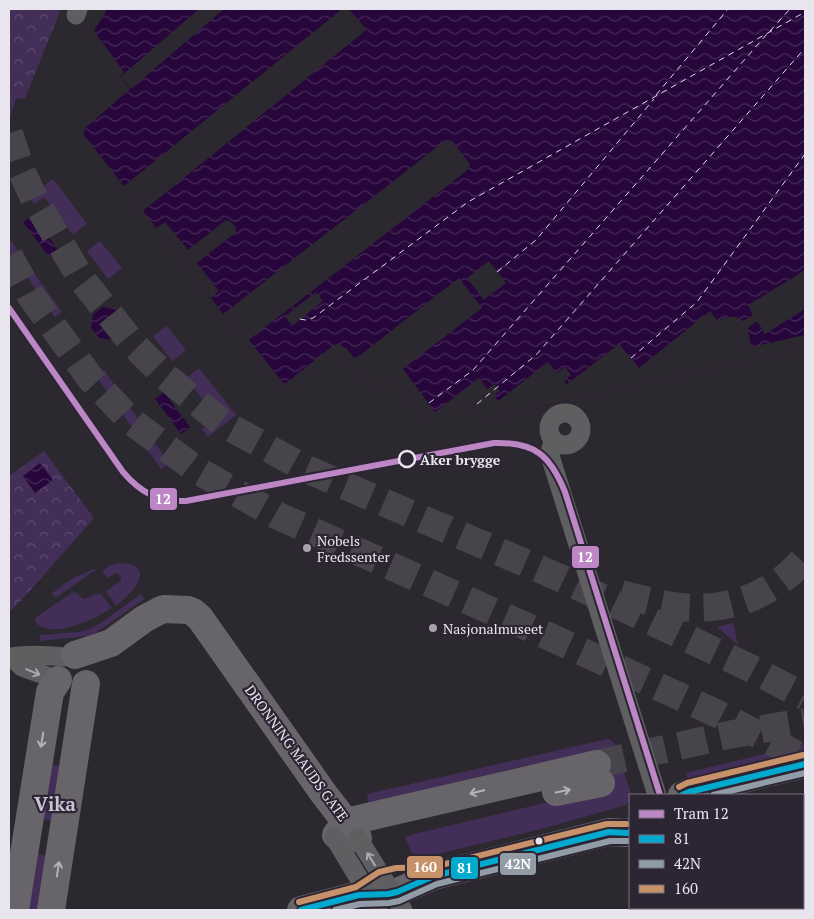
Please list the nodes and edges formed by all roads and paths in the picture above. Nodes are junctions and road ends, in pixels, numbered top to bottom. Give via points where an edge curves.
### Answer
1 (554, 442) dead end
2 (10, 659) edge
3 (75, 670) junction
4 (805, 764) edge
5 (599, 773) tunnel mouth
6 (657, 794) edge
7 (684, 794) edge
8 (623, 827) edge
9 (346, 833) junction
10 (18, 834) edge
11 (369, 903) edge
12 (15, 910) edge
13 (51, 910) edge
14 (301, 910) edge
15 (403, 910) edge

1 - 6 street via 551,459
2 - 3 street via 22,667
3 - 9 highway, DRONNING MAUDS GATE via 158,611 180,610 322,814
3 -> 10 highway via 50,692
13 -> 3 highway via 76,750
4 - 7 highway
5 - 9 highway
8 - 11 highway via 434,876 392,877 383,880
9 - 11 street, DRONNING MAUDS GATE, bridge
15 -> 9 street, DRONNING MAUDS GATE, bridge
10 - 12 highway
11 - 14 highway

